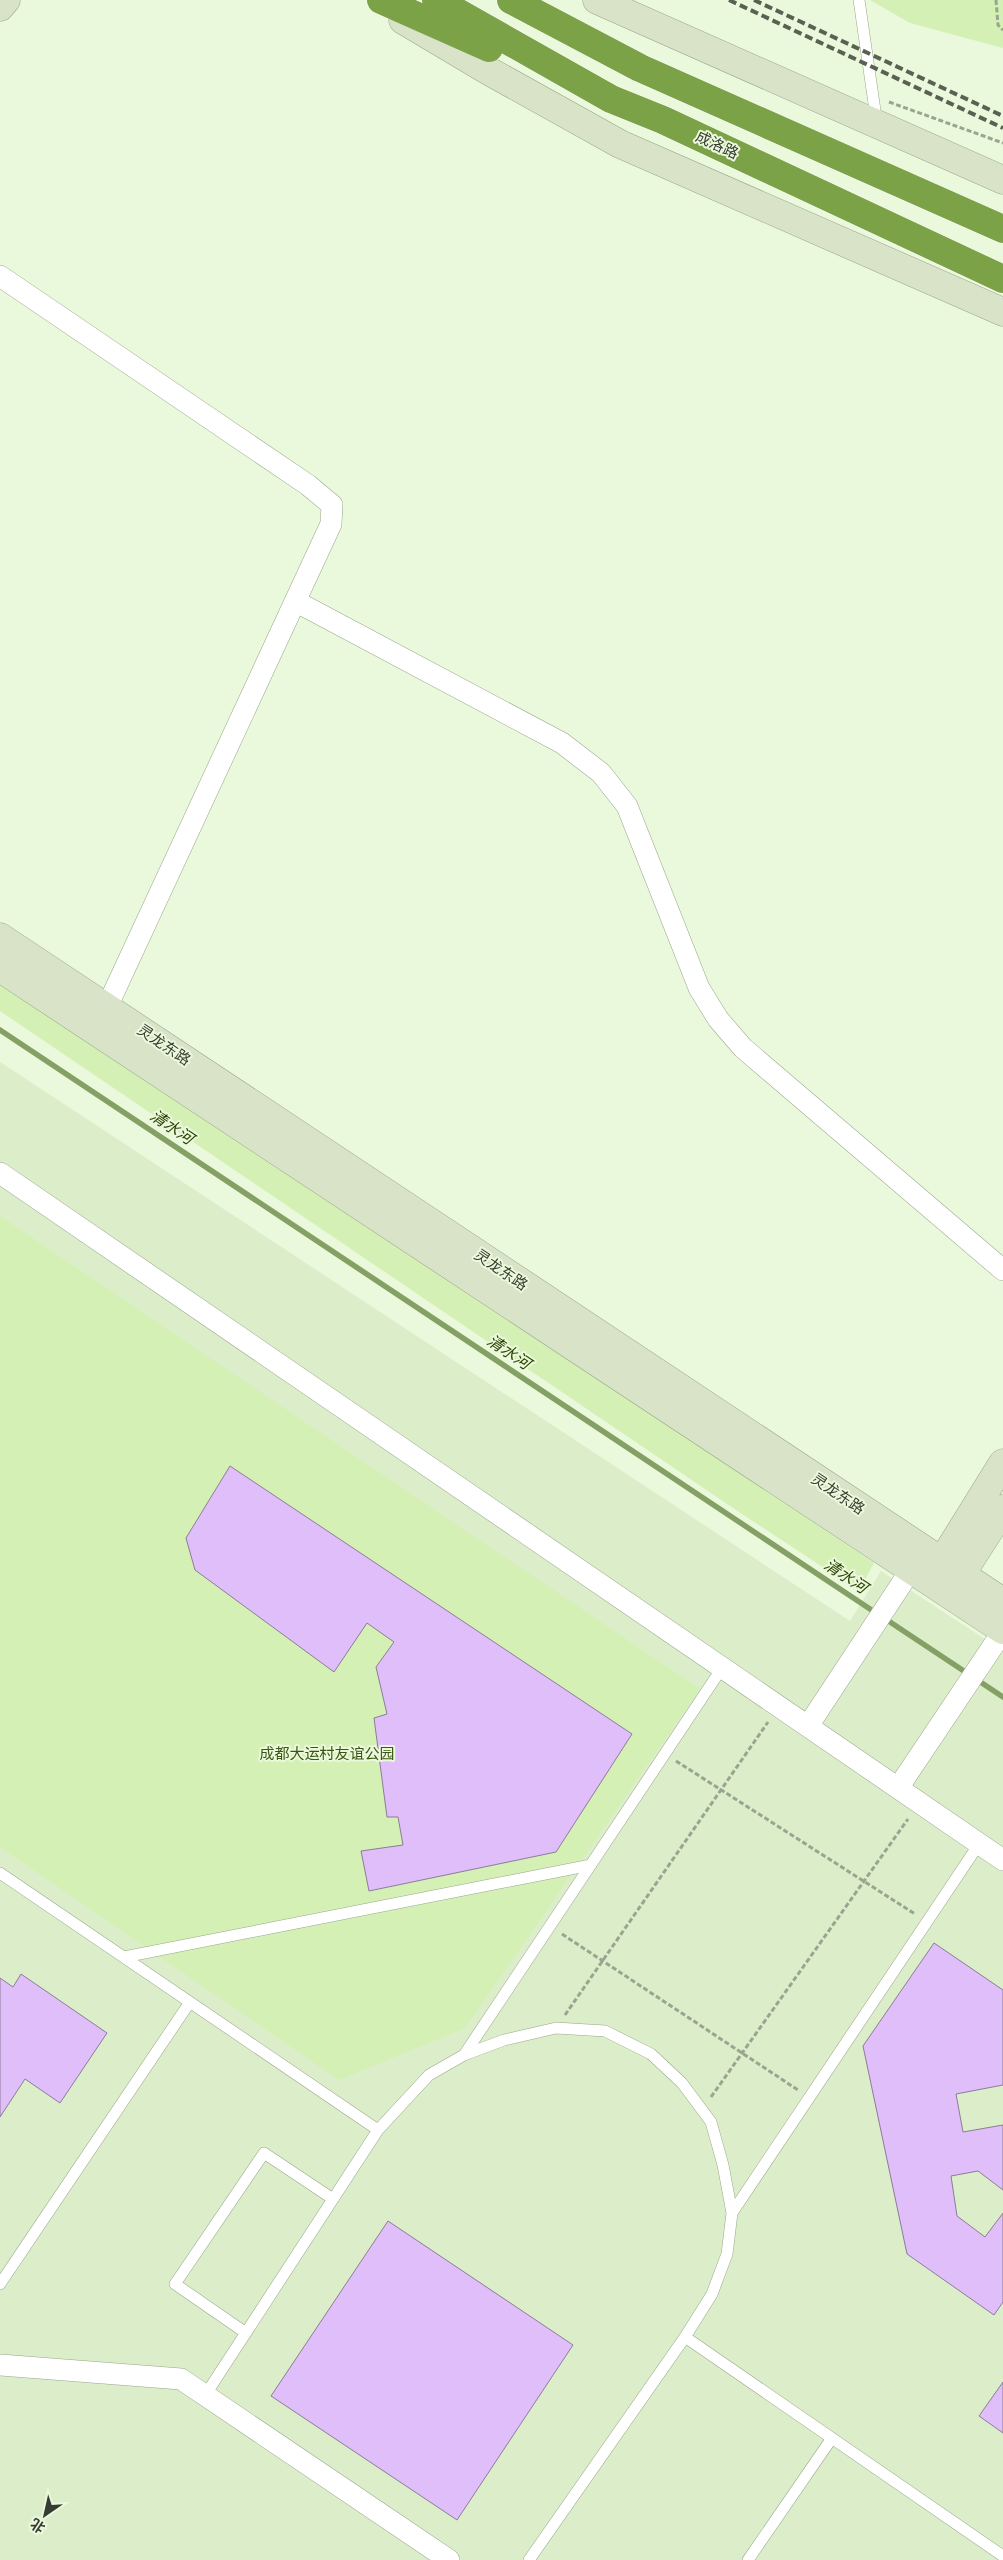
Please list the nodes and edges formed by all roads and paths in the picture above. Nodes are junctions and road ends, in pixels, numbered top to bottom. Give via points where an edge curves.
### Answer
1 (6, 0) edge
2 (370, 0) edge
3 (380, 0) edge
4 (436, 0) edge
5 (511, 0) edge
6 (550, 0) edge
7 (597, 0) edge
8 (859, 0) edge
9 (996, 0) edge
10 (0, 7) edge
11 (1003, 30) edge
12 (640, 68) junction
13 (874, 96) junction
14 (611, 99) junction
15 (878, 125) junction
16 (1003, 143) edge
17 (1003, 180) edge
18 (1003, 229) edge
19 (0, 276) edge
20 (1003, 279) edge
21 (1003, 312) edge
22 (295, 601) junction
23 (0, 937) edge
24 (0, 968) edge
25 (106, 1006) junction
26 (96, 1031) junction
27 (0, 1173) edge
28 (1003, 1270) edge
29 (1003, 1463) edge
30 (1003, 1509) edge
31 (930, 1580) junction
32 (1003, 1602) edge
33 (998, 1638) edge
34 (722, 1668) junction
35 (779, 1707) junction
36 (808, 1726) junction
37 (665, 1754) junction
38 (898, 1788) junction
39 (920, 1803) junction
40 (979, 1844) junction
41 (1003, 1860) edge
42 (591, 1865) junction
43 (0, 1874) edge
44 (927, 1922) junction
45 (550, 1926) junction
46 (124, 1957) junction
47 (190, 2002) junction
48 (556, 2028) junction
49 (464, 2055) junction
50 (809, 2098) junction
51 (702, 2109) junction
52 (378, 2130) junction
53 (332, 2199) junction
54 (732, 2213) junction
55 (0, 2284) edge
56 (246, 2333) junction
57 (685, 2337) junction
58 (0, 2365) edge
59 (206, 2394) junction
60 (832, 2438) junction
61 (1003, 2556) edge
62 (449, 2560) edge
63 (529, 2560) edge
64 (748, 2560) edge

1 - 10 main road
2 - 21 main road via 620,144
3 - 14 highway
4 - 14 highway, 成洛路
5 - 12 highway
6 - 12 highway
7 - 15 main road
8 - 13 lane
9 - 11 path via 998,25
12 - 18 highway
13 - 15 lane
13 - 16 path
14 - 20 highway, 成洛路 via 664,120
15 - 17 main road
19 - 22 street via 308,485 332,505 331,524
22 - 25 street
22 - 28 street via 562,743 601,774 627,806 699,988 718,1019 744,1048
23 - 25 main road, 灵龙东路
24 - 26 main road, 灵龙东路
25 - 26 street
25 - 31 main road, 灵龙东路
26 - 31 main road, 灵龙东路
27 - 34 street
29 - 31 main road
30 - 31 main road
31 - 32 main road, 灵龙东路
31 - 33 main road, 灵龙东路
31 - 36 street
33 - 38 street
34 - 35 street
34 - 37 lane
35 - 36 street
35 - 48 path
36 - 38 street
37 - 42 lane
37 - 44 path
38 - 39 street
39 - 40 street
39 - 51 path
40 - 41 street
40 - 44 lane
42 - 45 lane
42 - 46 lane
43 - 46 lane
44 - 50 lane
45 - 49 lane
45 - 50 path
46 - 47 lane
47 - 52 lane
47 - 55 lane
48 - 49 lane via 504,2040
48 - 51 lane via 605,2031 651,2054 682,2083
49 - 52 lane via 429,2075
50 - 54 lane
51 - 54 lane via 714,2131
52 - 53 lane
53 - 56 lane
53 - 56 lane via 264,2153 175,2284
54 - 57 lane via 724,2262 712,2294
56 - 59 lane
57 - 60 lane
57 - 63 lane
58 - 59 street via 168,2376 181,2379
59 - 62 street
60 - 61 lane
60 - 64 lane

